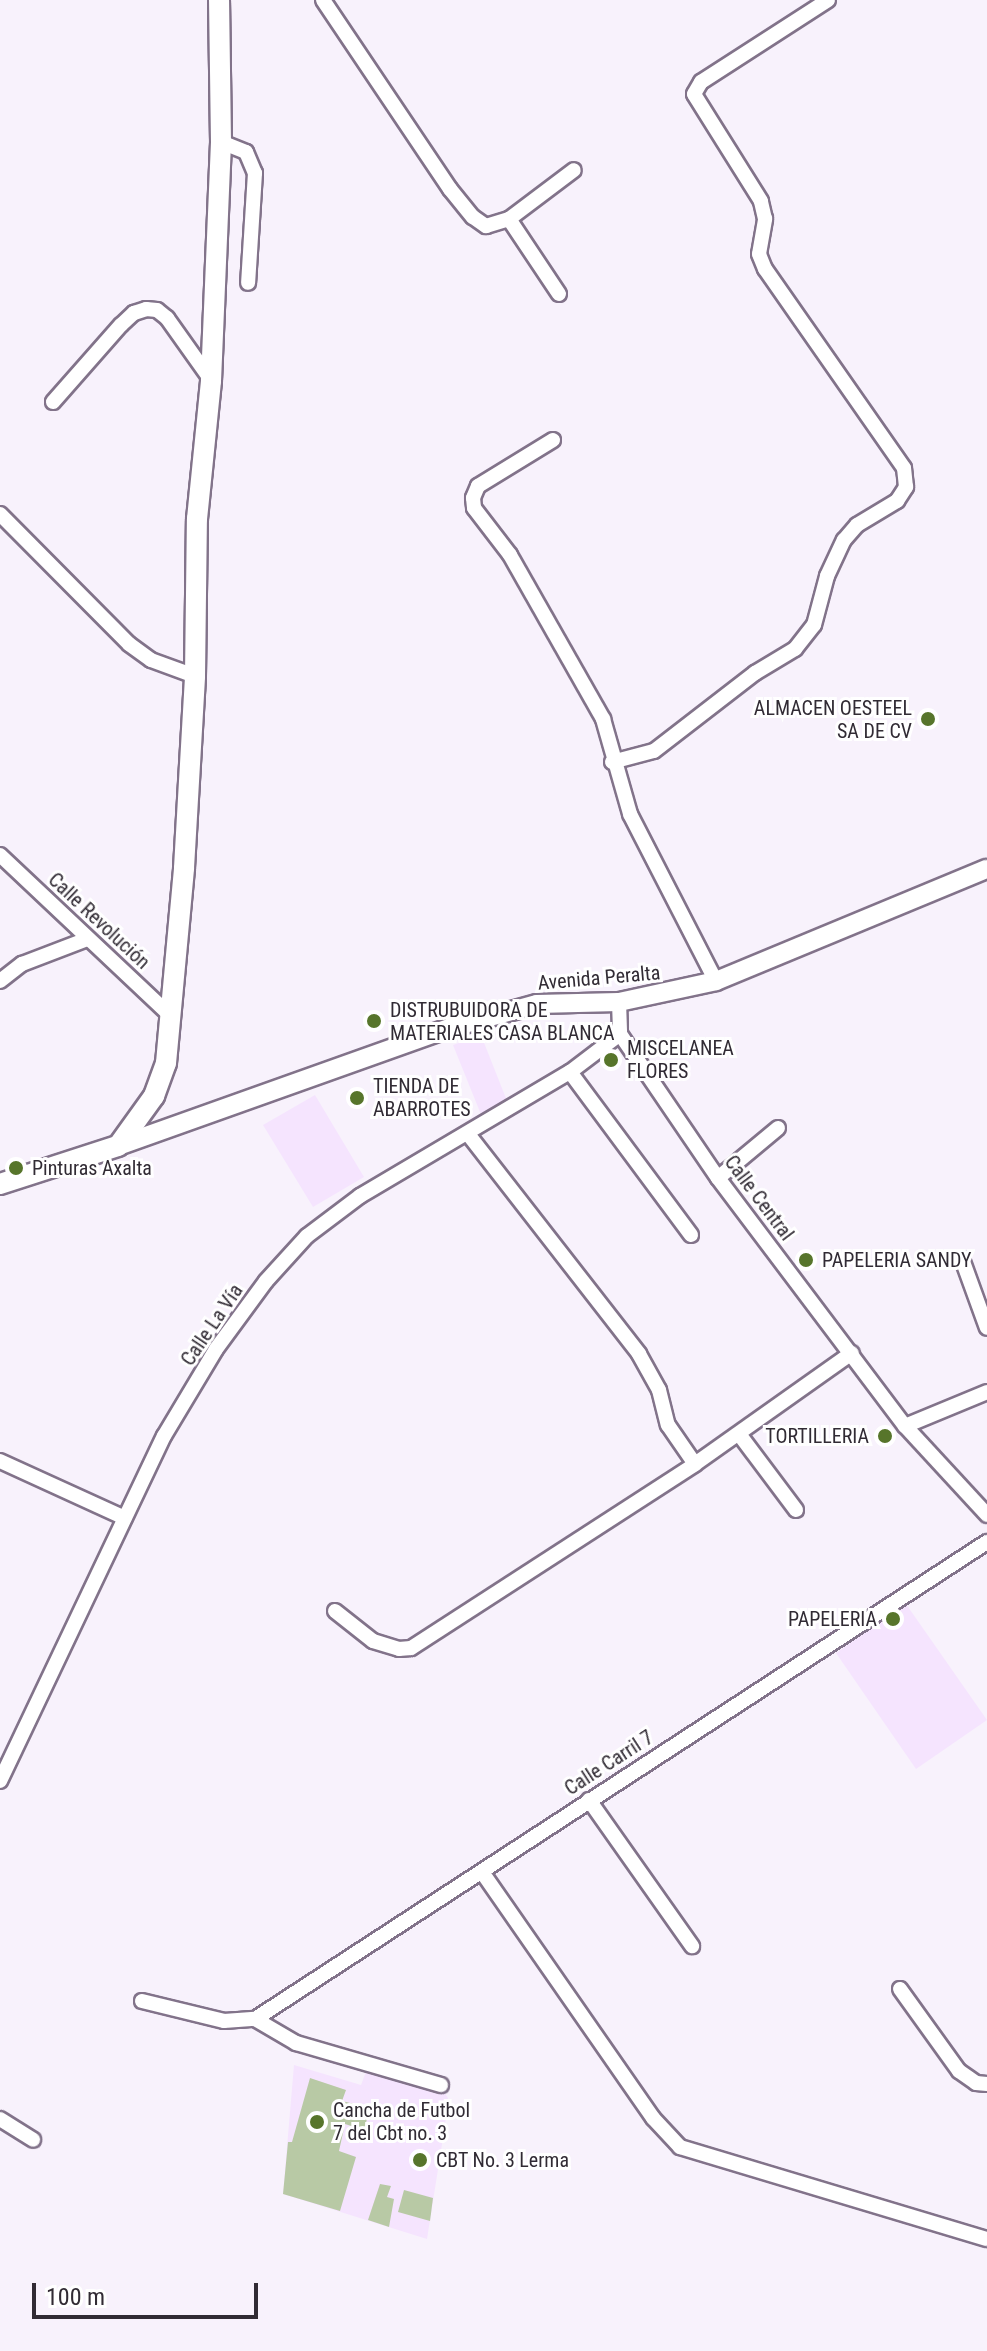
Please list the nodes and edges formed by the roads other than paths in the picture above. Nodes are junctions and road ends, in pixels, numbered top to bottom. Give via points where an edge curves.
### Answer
1 (219, 0) edge
2 (323, 0) edge
3 (828, 0) edge
4 (221, 142) junction
5 (574, 170) dead end
6 (509, 219) junction
7 (248, 283) dead end
8 (559, 294) dead end
9 (211, 381) junction
10 (53, 402) dead end
11 (553, 440) dead end
12 (0, 514) edge
13 (195, 676) junction
14 (612, 762) junction
15 (0, 855) edge
16 (987, 869) edge
17 (87, 939) junction
18 (0, 981) edge
19 (716, 981) junction
20 (619, 1002) junction
21 (171, 1016) junction
22 (620, 1034) junction
23 (570, 1072) junction
24 (778, 1128) dead end
25 (468, 1134) junction
26 (118, 1146) junction
27 (718, 1178) junction
28 (0, 1184) edge
29 (691, 1235) dead end
30 (962, 1259) dead end
31 (987, 1328) edge
32 (852, 1353) junction
33 (987, 1392) edge
34 (905, 1426) junction
35 (739, 1434) junction
36 (0, 1461) edge
37 (695, 1464) junction
38 (796, 1510) dead end
39 (987, 1515) edge
40 (125, 1518) junction
41 (987, 1542) edge
42 (335, 1611) dead end
43 (0, 1781) edge
44 (589, 1800) junction
45 (482, 1872) junction
46 (692, 1946) dead end
47 (900, 1989) dead end
48 (142, 2001) dead end
49 (255, 2019) junction
50 (987, 2084) edge
51 (441, 2085) dead end
52 (0, 2119) edge
53 (33, 2140) dead end
54 (987, 2239) edge

1 - 4 main road
2 - 6 street via 473,217 486,226
3 - 14 street via 701,82 694,94 761,201 765,219 759,254 765,269 904,468 906,487 897,501 857,525 844,540 827,576 814,625 795,649 654,751
4 - 7 street via 246,152 255,173
4 - 9 main road
5 - 6 street
6 - 8 street
9 - 10 street via 167,318 146,309 121,325
9 - 13 main road via 197,519
11 - 14 street via 478,486 474,508 510,555 603,719
12 - 13 street via 129,644 151,660
13 - 21 main road
14 - 19 street via 630,814
15 - 17 street, Calle Revolución
16 - 19 street, Avenida Peralta
17 - 18 street via 22,964
17 - 21 street, Calle Revolución
19 - 20 street, Avenida Peralta
20 - 22 street
20 - 26 street, Avenida Peralta via 556,1001 453,1027
21 - 26 main road via 162,1077
22 - 23 street, Calle La Vía
22 - 27 street, Calle Central
23 - 25 street, Calle La Vía
23 - 29 street
24 - 27 street
25 - 37 street via 639,1354 659,1390 668,1425
25 - 40 street, Calle La Vía via 360,1196 307,1236 277,1269 216,1349 164,1436
26 - 28 main road
27 - 32 street, Calle Central
30 - 31 street
32 - 34 street, Calle Central
32 - 35 street
33 - 34 street
34 - 39 street, Calle Central
35 - 37 street
35 - 38 street
36 - 40 street
37 - 42 street via 411,1648 373,1641
40 - 43 street, Calle La Vía
41 - 44 street, Calle Carril 7
44 - 45 street, Calle Carril 7
44 - 46 street
45 - 49 street, Calle Carril 7
45 - 54 street via 653,2118 680,2147
47 - 50 street via 959,2071
48 - 49 street via 224,2021
49 - 51 street via 296,2043
52 - 53 street

